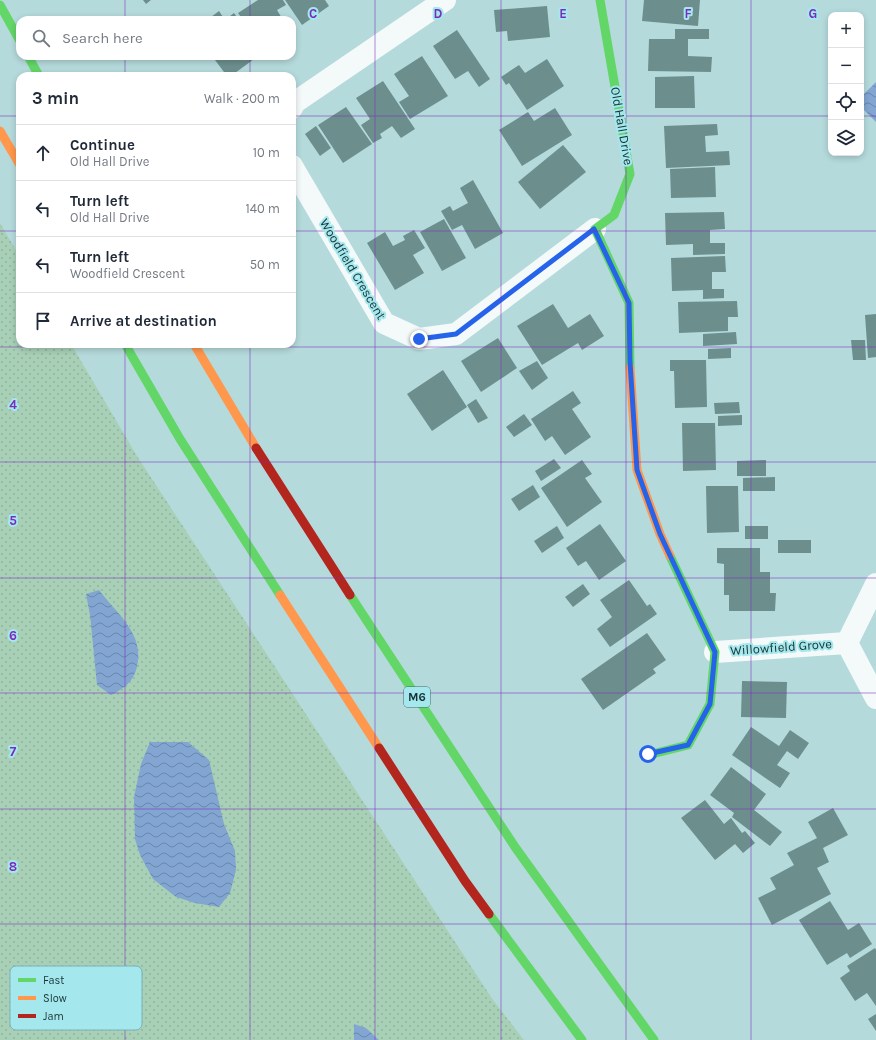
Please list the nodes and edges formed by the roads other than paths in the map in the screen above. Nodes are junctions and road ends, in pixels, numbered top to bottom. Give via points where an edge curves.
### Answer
1 (445, 0) edge
2 (600, 0) edge
3 (0, 5) edge
4 (16, 35) edge
5 (30, 60) edge
6 (37, 72) edge
7 (296, 102) edge
8 (0, 131) edge
9 (16, 158) edge
10 (296, 173) edge
11 (594, 229) junction
12 (127, 348) edge
13 (196, 348) edge
14 (876, 584) edge
15 (847, 643) junction
16 (715, 652) junction
17 (876, 698) edge
18 (648, 754) dead end
19 (582, 1040) edge
20 (654, 1040) edge

1 - 7 street
2 - 11 main road, Old Hall Drive via 630,174 614,214
3 - 4 main road
5 - 6 main road
8 - 9 main road
10 - 11 street, Woodfield Crescent via 384,322 419,339 456,334
11 - 16 main road via 629,303 637,470 660,534
12 - 19 main road via 180,439 465,881
13 - 20 main road, M6 via 273,477 515,847
14 - 15 street, Willowfield Grove
15 - 16 street, Willowfield Grove
15 - 17 street, Willowfield Grove
16 - 18 main road via 710,704 688,745

